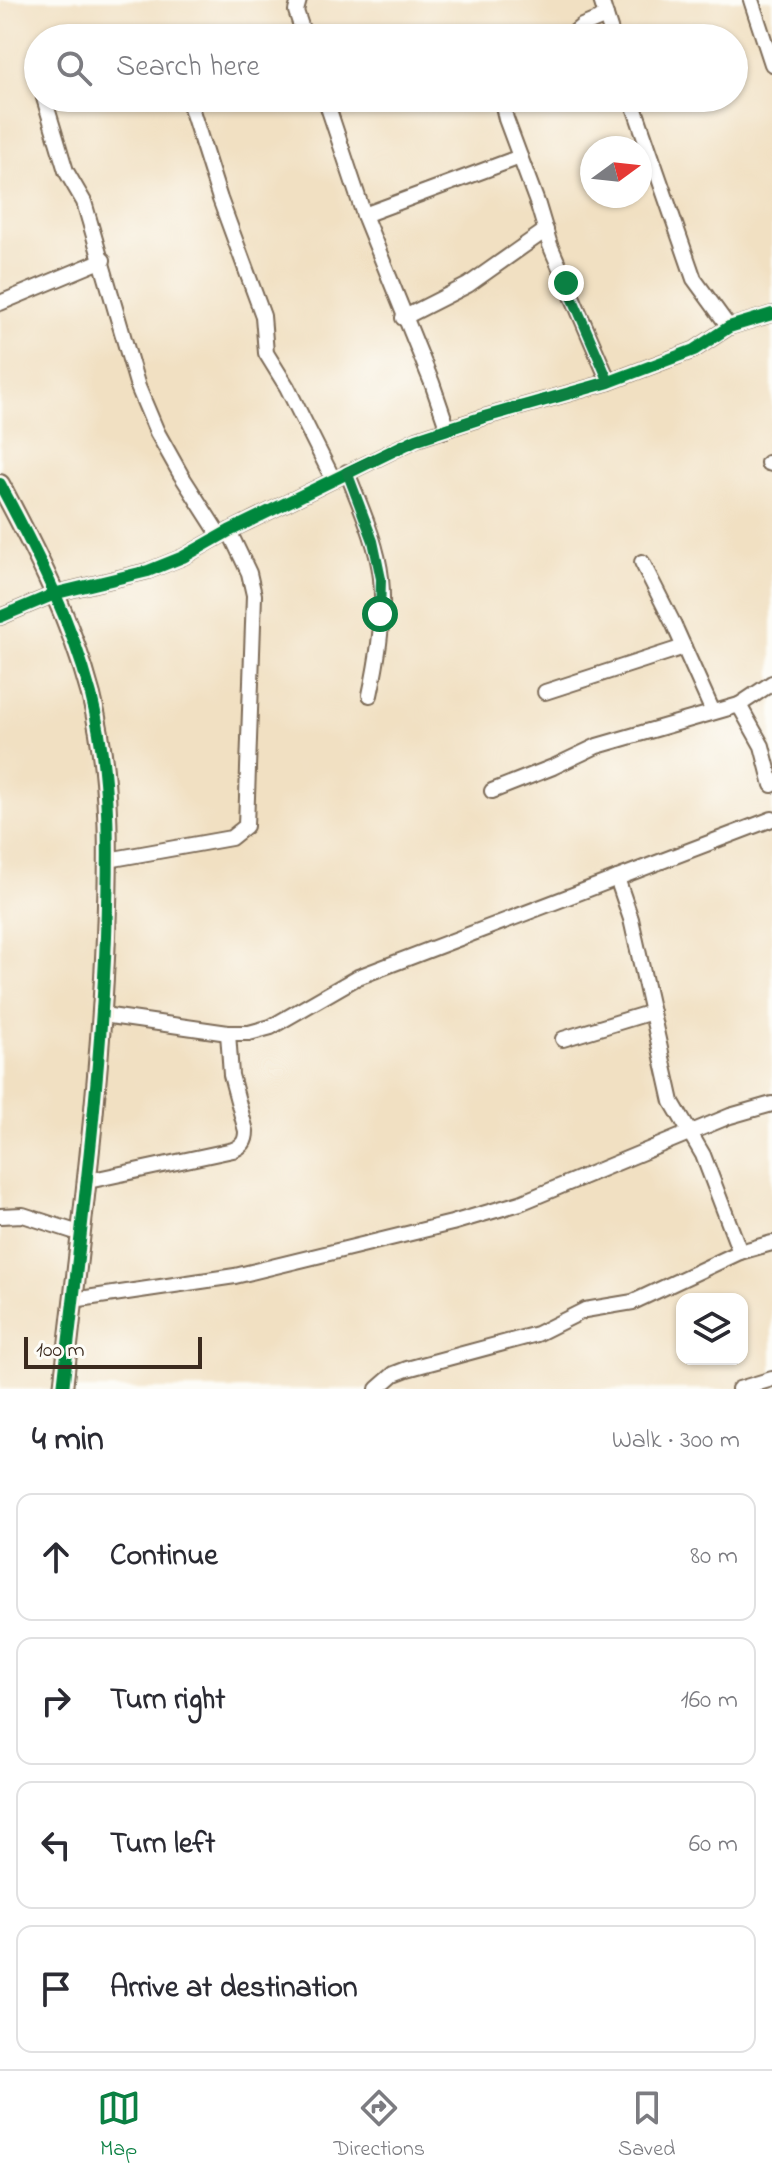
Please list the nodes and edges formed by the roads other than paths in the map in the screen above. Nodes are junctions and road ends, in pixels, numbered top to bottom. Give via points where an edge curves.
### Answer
1 (299, 0) edge
2 (601, 0) edge
3 (751, 0) edge
4 (606, 16) junction
5 (300, 24) edge
6 (587, 24) edge
7 (609, 24) edge
8 (766, 24) edge
9 (772, 64) edge
10 (48, 112) edge
11 (192, 112) edge
12 (330, 112) edge
13 (504, 112) edge
14 (636, 112) edge
15 (520, 157) junction
16 (364, 215) junction
17 (546, 230) junction
18 (103, 260) junction
19 (0, 303) edge
20 (772, 314) edge
21 (403, 318) junction
22 (729, 327) junction
23 (609, 382) junction
24 (444, 431) junction
25 (347, 472) junction
26 (333, 479) junction
27 (0, 484) edge
28 (225, 533) junction
29 (642, 562) dead end
30 (57, 593) junction
31 (0, 617) edge
32 (684, 647) junction
33 (772, 683) edge
34 (545, 692) dead end
35 (370, 695) dead end
36 (739, 705) junction
37 (713, 712) junction
38 (772, 785) edge
39 (492, 791) dead end
40 (772, 819) edge
41 (108, 860) junction
42 (617, 878) junction
43 (652, 1012) junction
44 (103, 1015) junction
45 (228, 1033) junction
46 (563, 1039) dead end
47 (772, 1104) edge
48 (691, 1133) junction
49 (88, 1181) junction
50 (0, 1216) edge
51 (82, 1234) junction
52 (772, 1243) edge
53 (740, 1252) junction
54 (73, 1300) junction
55 (772, 1379) edge
56 (63, 1389) edge
57 (377, 1389) edge
58 (739, 1389) edge

1 - 5 street
2 - 4 street
3 - 8 street
4 - 6 street
4 - 7 street
8 - 9 street
10 - 18 street
11 - 26 street via 263,316 266,353
12 - 16 street
13 - 15 street
14 - 22 street via 694,279
15 - 16 street
15 - 17 street
16 - 21 street
17 - 21 street via 468,285
17 - 23 street
18 - 19 street
18 - 28 street via 138,387 157,432 181,475
20 - 22 street
21 - 24 street via 432,383
22 - 23 street via 694,350
23 - 24 street
24 - 25 street
25 - 26 street
25 - 35 street via 381,579 378,658
26 - 28 street
27 - 30 street
28 - 30 street via 148,571
28 - 41 street via 249,573 254,595 246,826 231,838
29 - 32 street
30 - 31 street
30 - 41 street via 91,697 103,764
32 - 34 street
32 - 37 street
33 - 36 street
36 - 37 street
36 - 38 street via 762,746
37 - 39 street via 597,746
40 - 42 street
41 - 44 street
42 - 43 street
42 - 45 street via 358,977 271,1027
43 - 46 street
43 - 48 street via 672,1102
44 - 45 street
44 - 49 street
45 - 49 street via 231,1075 246,1131 241,1146
47 - 48 street
48 - 53 street
48 - 54 street via 520,1203 409,1235 235,1276
49 - 51 street
50 - 51 street via 23,1215
51 - 54 street
52 - 53 street
53 - 57 street via 633,1302 585,1310 537,1334 407,1369
54 - 56 street
55 - 58 street

